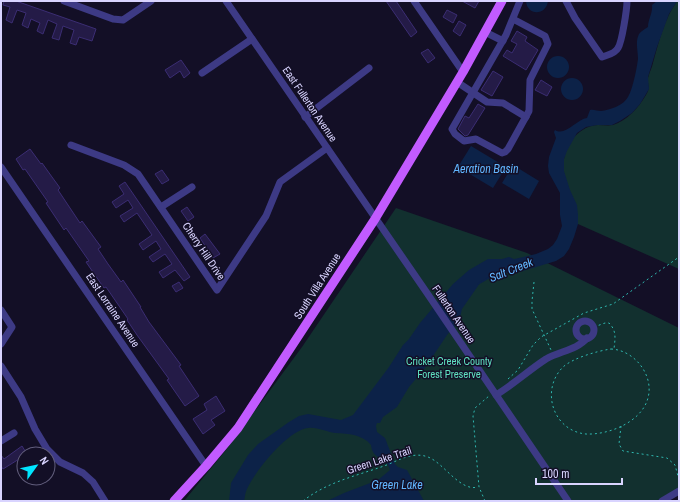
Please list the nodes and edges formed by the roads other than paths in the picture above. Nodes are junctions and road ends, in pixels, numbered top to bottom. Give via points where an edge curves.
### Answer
1 (64, 1) edge
2 (151, 1) edge
3 (226, 1) edge
4 (414, 1) edge
5 (502, 1) edge
6 (520, 1) edge
7 (566, 1) edge
8 (626, 1) edge
9 (78, 4) edge
10 (513, 19) junction
11 (485, 32) junction
12 (252, 38) junction
13 (503, 41) junction
14 (368, 68) dead end
15 (463, 72) junction
16 (202, 73) dead end
17 (457, 82) junction
18 (472, 92) junction
19 (305, 117) junction
20 (526, 117) junction
21 (71, 145) dead end
22 (326, 148) junction
23 (1, 167) edge
24 (192, 187) dead end
25 (161, 206) junction
26 (375, 219) junction
27 (1, 310) edge
28 (587, 338) junction
29 (1, 344) edge
30 (1, 366) edge
31 (496, 395) junction
32 (14, 433) dead end
33 (1, 441) edge
34 (206, 466) junction
35 (679, 490) edge
36 (105, 501) edge
37 (174, 501) edge
38 (568, 501) edge
39 (662, 501) edge

1 - 9 street
2 - 9 street via 123,20 114,20
3 - 12 street, East Fullerton Avenue
4 - 15 street
5 - 11 main road, South Villa Avenue
6 - 10 street
7 - 8 street via 602,57 618,48
10 - 13 street
10 - 20 street via 542,33 548,40 530,80 529,111
11 - 13 street
11 - 15 main road, South Villa Avenue
12 - 16 street
12 - 19 street, East Fullerton Avenue
13 - 18 street
14 - 19 street
15 - 17 main road, South Villa Avenue
17 - 18 street
17 - 26 main road, South Villa Avenue
18 - 20 street via 487,102 503,103
18 - 20 street via 452,129 464,141 476,139 502,153 505,152
19 - 22 street, East Fullerton Avenue
21 - 25 street, Cherry Hill Drive via 124,165 138,174
22 - 25 street, Cherry Hill Drive via 280,182 266,216 217,290
22 - 26 street, East Fullerton Avenue
23 - 34 street, East Lorraine Avenue
24 - 25 street
26 - 31 street, Fullerton Avenue
26 - 34 main road, South Villa Avenue via 238,428
27 - 29 street via 12,327
28 - 28 street via 579,336 577,331 578,325 588,321 594,327 593,333
28 - 31 street via 577,346 529,370
30 - 36 street via 21,397 34,429 47,449 60,462 88,477
31 - 38 street, Fullerton Avenue
32 - 33 street
34 - 37 main road, South Villa Avenue
35 - 39 street

